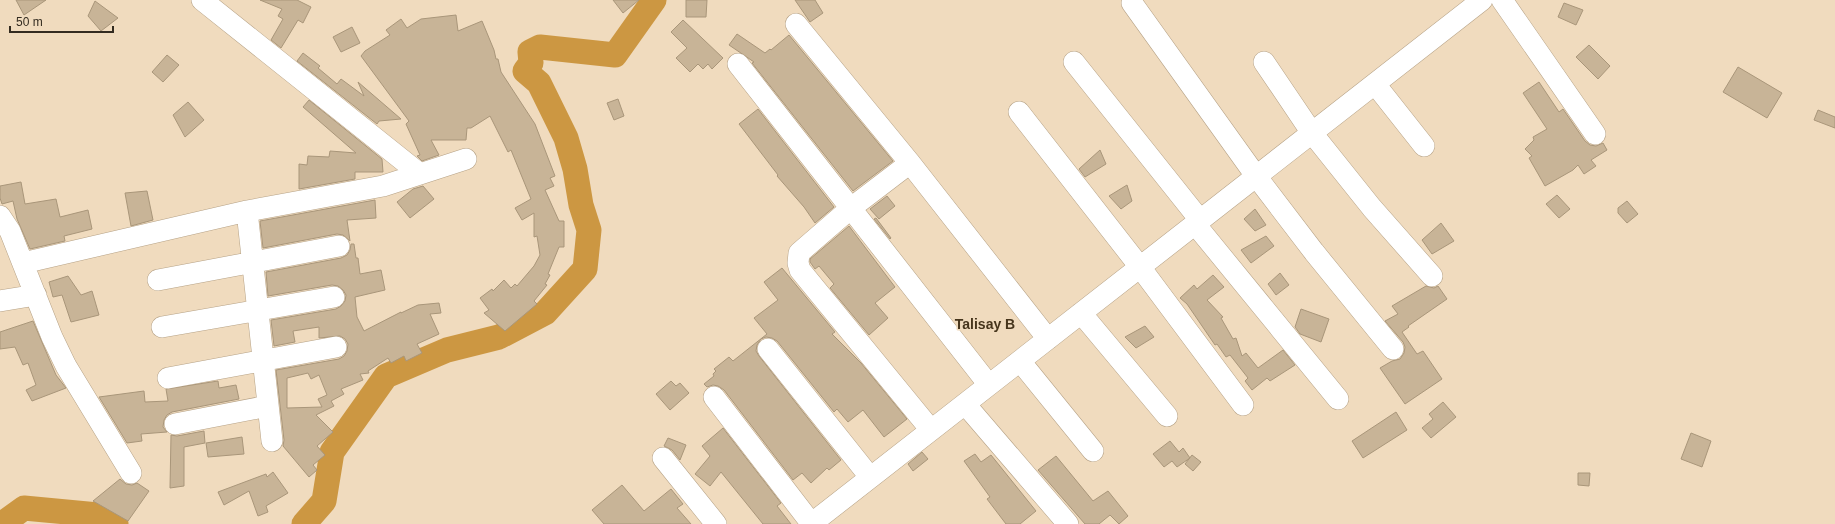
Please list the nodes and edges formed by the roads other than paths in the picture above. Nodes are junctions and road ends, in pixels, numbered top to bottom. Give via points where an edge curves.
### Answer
1 (202, 0) edge
2 (1482, 0) edge
3 (1502, 0) edge
4 (1132, 3) dead end
5 (796, 24) dead end
6 (1074, 62) dead end
7 (1264, 62) dead end
8 (738, 64) dead end
9 (1375, 84) junction
10 (1019, 112) dead end
11 (1312, 133) junction
12 (1595, 134) dead end
13 (1424, 146) dead end
14 (466, 159) dead end
15 (910, 163) junction
16 (420, 174) junction
17 (1256, 176) junction
18 (851, 208) junction
19 (247, 211) junction
20 (0, 216) edge
21 (1197, 222) junction
22 (339, 246) dead end
23 (252, 262) junction
24 (23, 263) junction
25 (1140, 267) junction
26 (1432, 276) dead end
27 (158, 280) dead end
28 (36, 295) junction
29 (334, 297) dead end
30 (0, 301) edge
31 (258, 310) junction
32 (1081, 313) junction
33 (162, 328) dead end
34 (1048, 339) junction
35 (336, 347) dead end
36 (768, 349) dead end
37 (1393, 349) dead end
38 (263, 360) junction
39 (1020, 361) junction
40 (168, 378) dead end
41 (989, 385) junction
42 (714, 397) dead end
43 (1338, 399) dead end
44 (965, 404) junction
45 (1243, 405) dead end
46 (268, 406) junction
47 (1167, 416) dead end
48 (175, 424) dead end
49 (931, 430) junction
50 (272, 441) dead end
51 (1094, 451) dead end
52 (663, 458) dead end
53 (131, 473) dead end
54 (870, 477) junction
55 (716, 524) edge
56 (811, 524) edge
57 (1068, 524) edge

1 - 16 street
2 - 9 street
3 - 12 street
4 - 17 street
5 - 15 street
6 - 21 street
7 - 11 street
8 - 18 street
9 - 11 street
9 - 13 street
10 - 25 street
11 - 17 street
11 - 26 street via 1372,208
14 - 16 street
15 - 18 street
15 - 34 street
16 - 19 street via 383,186
17 - 21 street
17 - 37 street
18 - 41 street
18 - 49 street via 799,253 800,270
19 - 23 street
19 - 24 street
20 - 24 street via 10,231
21 - 25 street
21 - 43 street
22 - 23 street
23 - 27 street
23 - 31 street
24 - 28 street
25 - 32 street
25 - 45 street
28 - 30 street
28 - 53 street via 66,366
29 - 31 street
31 - 33 street
31 - 38 street
32 - 34 street
32 - 47 street
34 - 39 street
35 - 38 street
36 - 54 street
38 - 40 street
38 - 46 street
39 - 41 street
39 - 51 street
41 - 44 street
42 - 56 street
44 - 49 street
44 - 57 street
46 - 48 street
46 - 50 street
49 - 54 street
52 - 55 street
54 - 56 street

